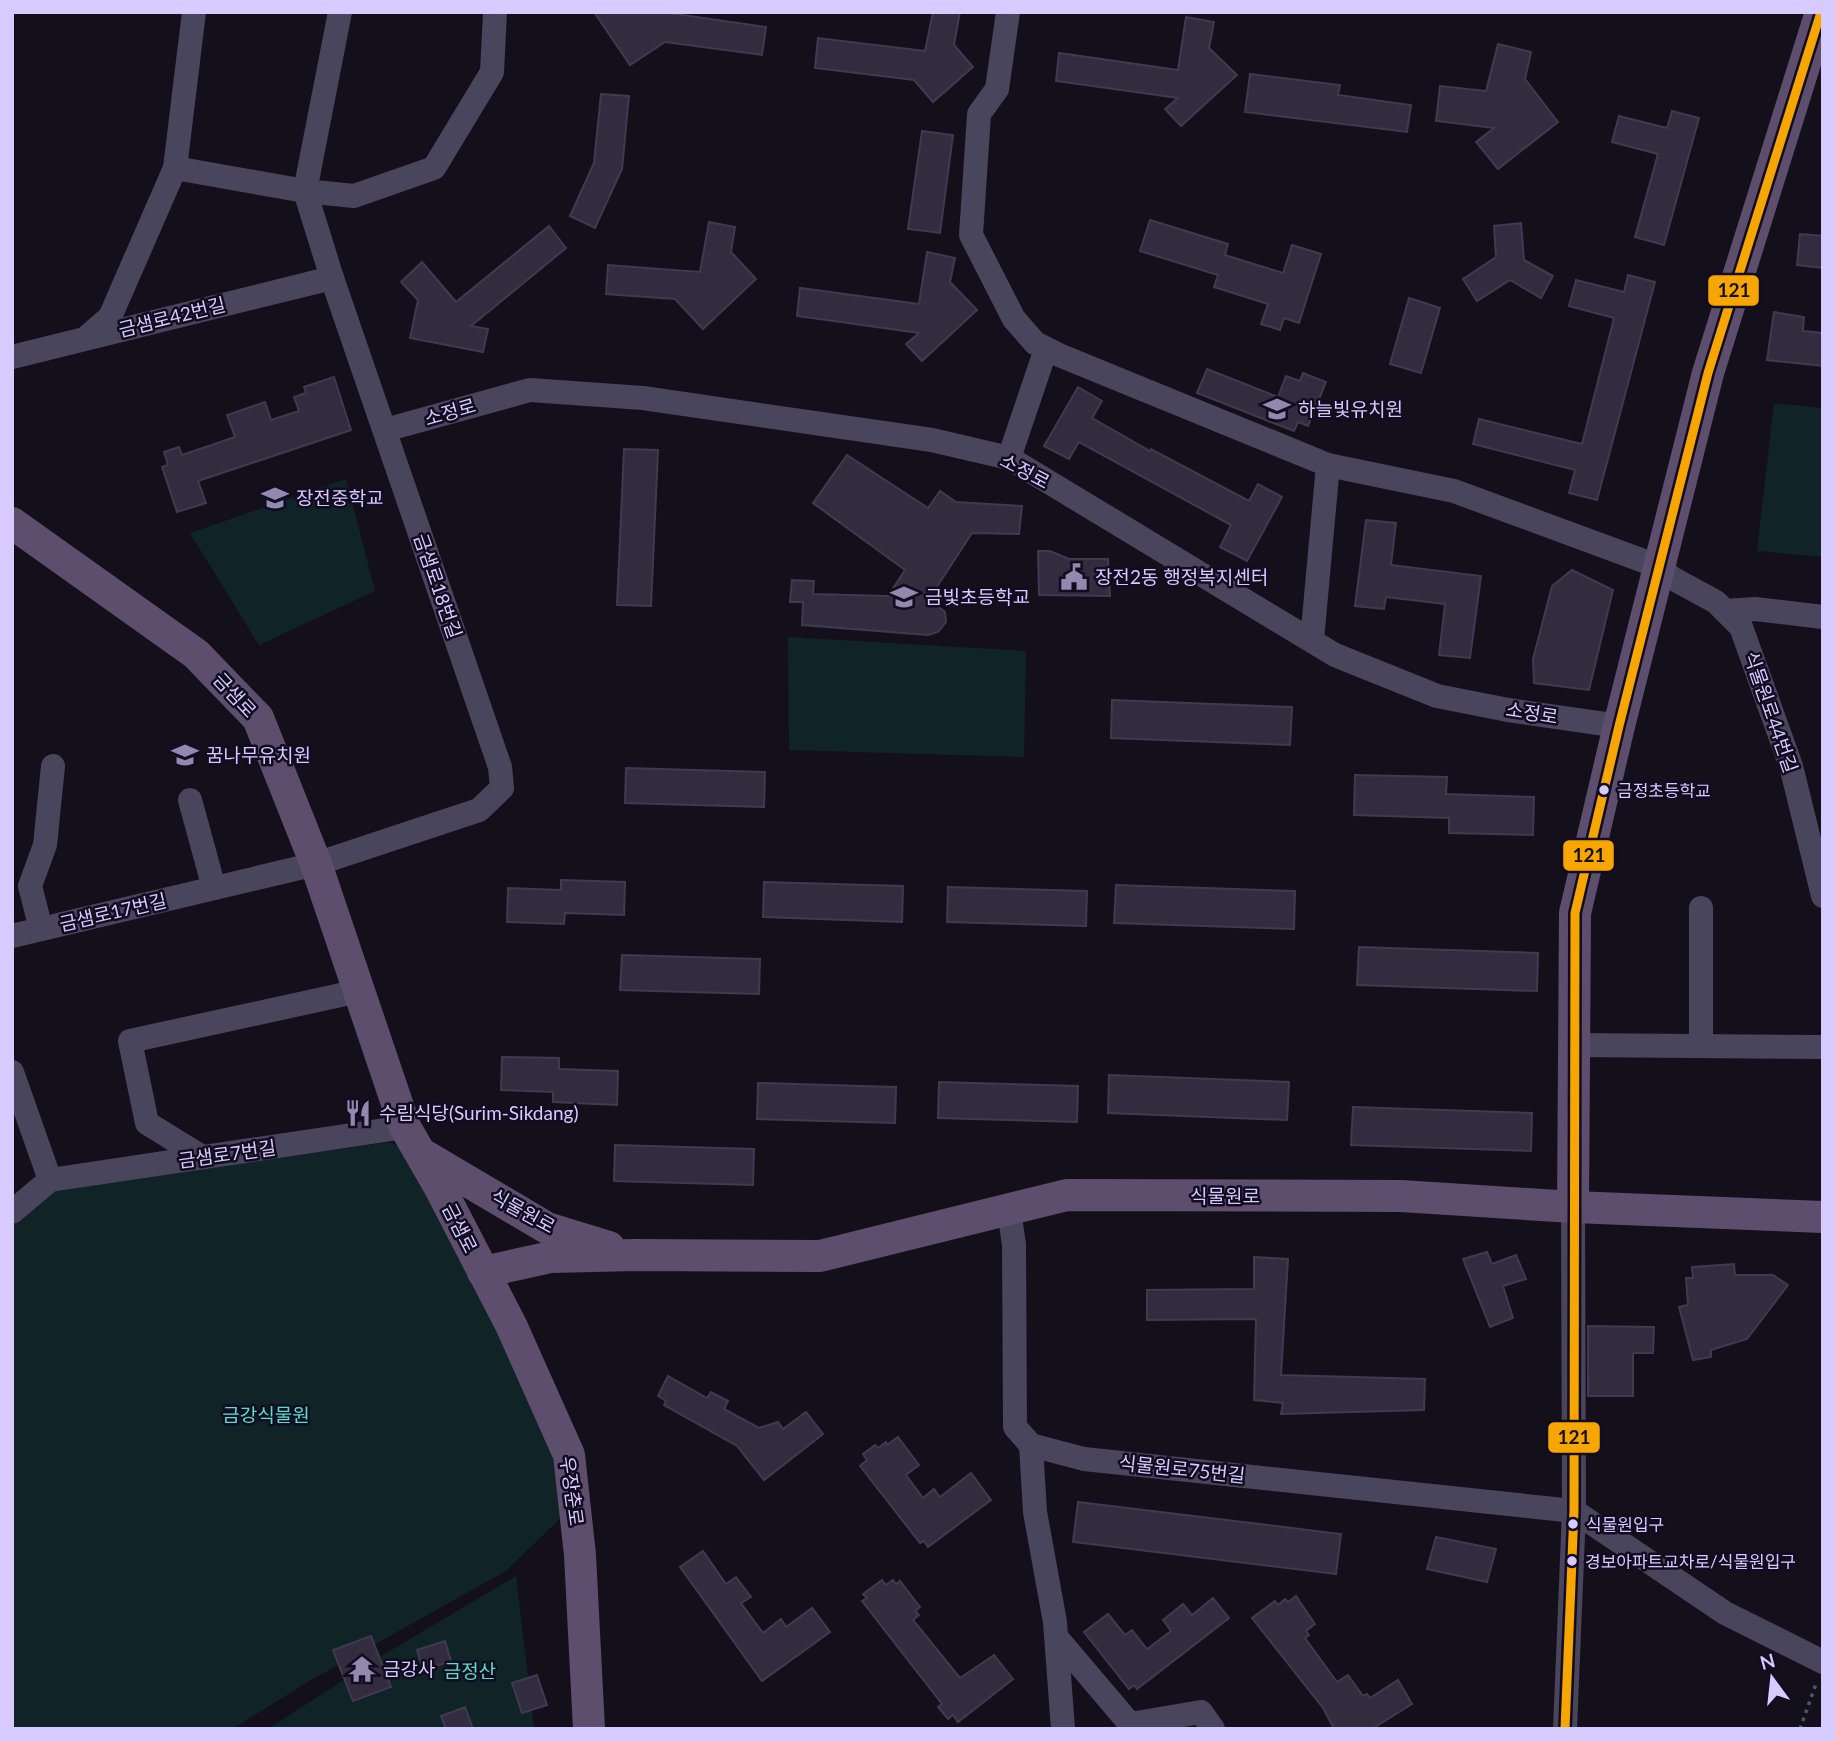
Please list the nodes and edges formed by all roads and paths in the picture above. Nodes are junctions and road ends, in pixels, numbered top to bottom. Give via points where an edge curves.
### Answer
1 (194, 12) edge
2 (340, 12) edge
3 (495, 12) edge
4 (1008, 12) edge
5 (1821, 12) edge
6 (175, 168) junction
7 (305, 191) junction
8 (332, 278) junction
9 (87, 337) junction
10 (1046, 349) junction
11 (12, 357) edge
12 (386, 430) junction
13 (1009, 458) junction
14 (1328, 465) junction
15 (12, 523) edge
16 (1660, 567) junction
17 (1725, 611) junction
18 (1823, 617) edge
19 (1312, 640) junction
20 (1619, 726) junction
21 (53, 766) dead end
22 (190, 800) dead end
23 (316, 864) junction
24 (21, 877) edge
25 (214, 888) junction
26 (1823, 896) edge
27 (1701, 908) dead end
28 (41, 929) junction
29 (12, 936) edge
30 (359, 991) junction
31 (1574, 1045) junction
32 (1701, 1046) junction
33 (1823, 1047) edge
34 (12, 1072) edge
35 (412, 1140) junction
36 (202, 1157) junction
37 (50, 1180) junction
38 (1573, 1207) junction
39 (1009, 1210) junction
40 (12, 1212) edge
41 (1823, 1217) edge
42 (634, 1255) junction
43 (482, 1272) junction
44 (1031, 1445) junction
45 (1574, 1511) junction
46 (1057, 1637) junction
47 (1820, 1670) edge
48 (589, 1729) edge
49 (1063, 1729) edge
50 (1213, 1729) edge
51 (1565, 1729) edge
52 (1800, 1729) edge

1 - 6 street
2 - 7 street, 금샘로18번길
3 - 7 street via 492,72 434,168 354,197
4 - 10 street, 식물원로44번길 via 997,89 979,114 971,235 1014,319
5 - 16 main road via 1709,373
6 - 7 street
6 - 9 street via 110,317
7 - 8 street, 금샘로18번길
8 - 9 street, 금샘로42번길
8 - 12 street, 금샘로18번길
9 - 11 street, 금샘로42번길
10 - 13 street
10 - 14 street, 식물원로44번길
12 - 13 street, 소정로 via 530,390 643,398 932,440
12 - 23 street, 금샘로18번길 via 500,767 502,788 479,810
13 - 19 street, 소정로
14 - 16 street, 식물원로44번길 via 1454,491
14 - 19 street
15 - 23 main road, 금샘로 via 196,654 258,718
16 - 17 street, 식물원로44번길
16 - 20 main road
17 - 18 street via 1755,609
17 - 26 street, 식물원로44번길 via 1741,627 1791,766
19 - 20 street, 소정로 via 1335,655 1437,696
20 - 31 main road via 1575,913
21 - 24 street via 45,845
22 - 25 street
23 - 25 street, 금샘로17번길
23 - 30 main road, 금샘로
24 - 28 street
25 - 28 street, 금샘로17번길
27 - 32 street
28 - 29 street, 금샘로17번길
30 - 35 main road, 금샘로
30 - 36 street via 130,1041 147,1123
31 - 32 street
31 - 38 main road
32 - 33 street
34 - 37 street
35 - 36 street, 금샘로7번길
35 - 42 main road, 식물원로 via 547,1228
35 - 43 main road, 금샘로
36 - 37 street, 금샘로7번길
37 - 40 street
38 - 39 main road, 식물원로 via 1401,1196 1067,1195
38 - 41 main road, 식물원로
38 - 45 street
39 - 42 main road, 식물원로 via 820,1256
39 - 44 street via 1014,1245 1015,1427
42 - 43 main road, 식물원로 via 551,1257
43 - 48 main road, 우장춘로 via 569,1455 580,1555
44 - 45 street, 식물원로75번길 via 1084,1459
44 - 46 street via 1035,1511
45 - 47 street via 1725,1613
45 - 51 street
46 - 49 street
46 - 50 street via 1130,1724 1201,1712
47 - 52 path

